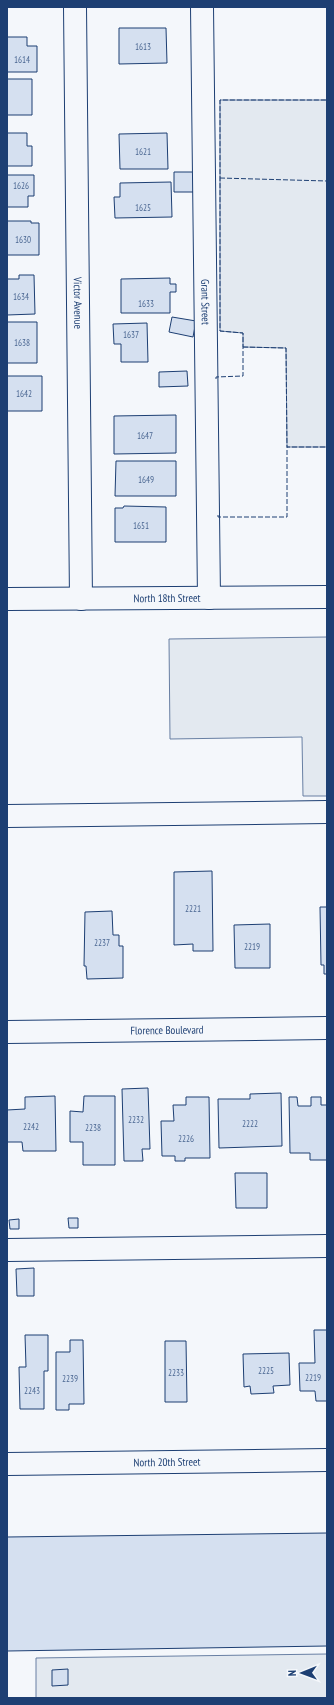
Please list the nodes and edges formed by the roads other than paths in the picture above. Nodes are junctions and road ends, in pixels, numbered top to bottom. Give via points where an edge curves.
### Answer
1 (75, 7) edge
2 (202, 7) edge
3 (327, 597) edge
4 (209, 598) junction
5 (7, 599) edge
6 (81, 599) junction
7 (327, 812) edge
8 (7, 816) edge
9 (327, 1028) edge
10 (7, 1032) edge
11 (327, 1246) edge
12 (7, 1250) edge
13 (327, 1460) edge
14 (7, 1464) edge

1 - 6 street, Victor Avenue
2 - 4 street, Grant Street
3 - 4 street, North 18th Street
4 - 6 street, North 18th Street
5 - 6 street, North 18th Street
7 - 8 street
9 - 10 street, Florence Boulevard
11 - 12 street
13 - 14 street, North 20th Street

